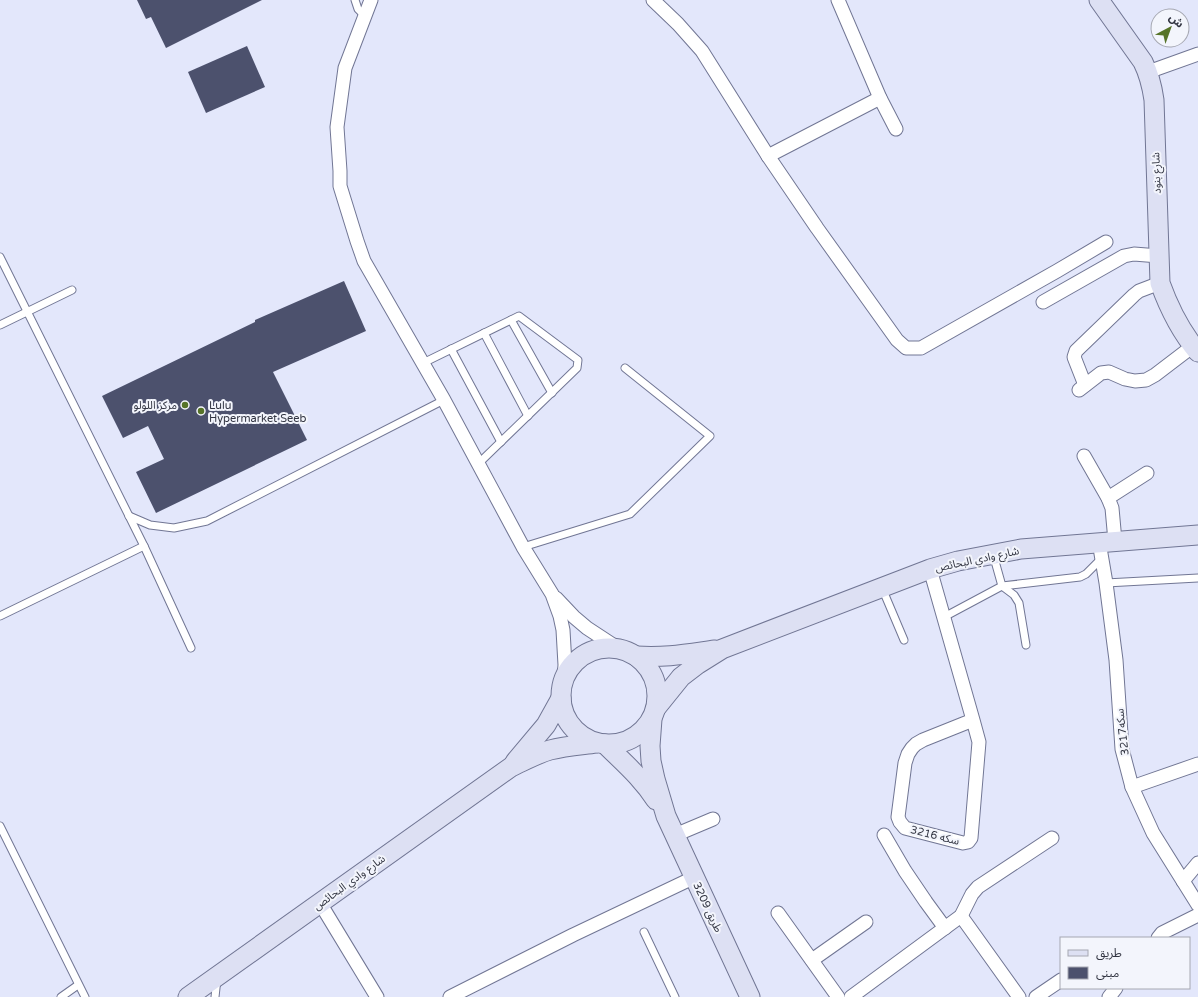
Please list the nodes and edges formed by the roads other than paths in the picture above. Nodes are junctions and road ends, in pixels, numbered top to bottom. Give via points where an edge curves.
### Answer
1 (355, 0) edge
2 (371, 0) edge
3 (653, 0) edge
4 (838, 0) edge
5 (1099, 0) edge
6 (364, 16) junction
7 (1198, 54) edge
8 (1148, 72) junction
9 (880, 98) junction
10 (896, 129) dead end
11 (768, 156) junction
12 (1106, 242) dead end
13 (1159, 256) junction
14 (0, 257) edge
15 (1160, 283) junction
16 (72, 290) dead end
17 (1043, 302) dead end
18 (27, 312) junction
19 (511, 320) junction
20 (0, 326) edge
21 (484, 333) junction
22 (451, 349) junction
23 (1195, 349) edge
24 (423, 363) junction
25 (625, 368) dead end
26 (552, 393) junction
27 (444, 400) junction
28 (528, 416) junction
29 (501, 442) junction
30 (1084, 456) dead end
31 (478, 464) junction
32 (1147, 474) dead end
33 (1108, 498) junction
34 (129, 516) junction
35 (1198, 535) edge
36 (144, 546) junction
37 (523, 547) junction
38 (1105, 548) junction
39 (993, 554) junction
40 (930, 569) junction
41 (1198, 578) edge
42 (1106, 583) junction
43 (1002, 586) junction
44 (882, 588) junction
45 (552, 594) junction
46 (0, 616) edge
47 (944, 617) junction
48 (904, 640) dead end
49 (1026, 644) dead end
50 (190, 648) dead end
51 (722, 649) junction
52 (627, 652) junction
53 (564, 678) junction
54 (561, 698) junction
55 (654, 714) junction
56 (973, 720) junction
57 (600, 744) junction
58 (1198, 764) edge
59 (511, 768) junction
60 (1132, 787) junction
61 (666, 816) junction
62 (713, 819) dead end
63 (0, 826) edge
64 (884, 834) dead end
65 (675, 835) junction
66 (1052, 838) dead end
67 (1198, 863) edge
68 (695, 877) junction
69 (1183, 881) junction
70 (320, 902) junction
71 (1198, 904) edge
72 (778, 913) dead end
73 (1198, 915) edge
74 (961, 916) junction
75 (866, 922) dead end
76 (945, 928) junction
77 (644, 932) dead end
78 (1159, 937) edge
79 (812, 960) junction
80 (218, 976) junction
81 (1060, 981) edge
82 (78, 984) junction
83 (1115, 989) edge
84 (60, 997) edge
85 (85, 997) edge
86 (188, 997) edge
87 (215, 997) edge
88 (377, 997) edge
89 (450, 997) edge
90 (675, 997) edge
91 (750, 997) edge
92 (838, 997) edge
93 (852, 997) edge
94 (1019, 997) edge
95 (1036, 997) edge
96 (1109, 997) edge

1 - 6 lane
2 - 6 street
3 - 11 street via 702,51
4 - 9 street
5 - 8 street, شارع بنود
6 - 24 street via 345,68 336,127 340,186 364,261
7 - 8 street
8 - 13 street, شارع بنود via 1154,100
9 - 10 street
9 - 11 street
11 - 12 street via 888,328 906,348 921,348
13 - 15 street, شارع بنود
13 - 17 street via 1124,256
14 - 18 lane
15 - 23 street, شارع بنود via 1173,315
15 - 23 street via 1134,295 1076,351 1074,357 1082,388 1101,373 1109,372 1135,381 1146,380
16 - 18 lane
18 - 20 lane
18 - 34 lane
19 - 21 lane
19 - 26 lane
19 - 26 lane via 519,316 578,360 577,368
21 - 22 lane
21 - 28 lane
22 - 24 lane
22 - 29 lane
24 - 27 street
25 - 37 lane via 710,436 630,514
26 - 28 lane
27 - 31 street
27 - 34 lane via 207,522 174,528 150,525
28 - 29 lane
29 - 31 lane
30 - 33 street, سكه3217
31 - 37 street
32 - 33 street
33 - 38 street, سكه3217 via 1112,508
34 - 36 lane
35 - 38 street, شارع وادي البحائص
36 - 46 lane
36 - 50 lane
37 - 45 street
38 - 39 street, شارع وادي البحائص via 1022,549
38 - 42 street, سكه3217
38 - 43 lane via 1086,574 1080,577
39 - 40 street, شارع وادي البحائص
39 - 43 lane
40 - 44 street, شارع وادي البحائص
40 - 47 street, سكه 3216
41 - 42 lane
42 - 60 street, سكه3217 via 1116,660 1122,749
43 - 47 lane
43 - 49 lane via 1014,595 1019,603
44 - 48 lane
44 - 51 street, شارع وادي البحائص
45 - 52 street via 587,628
45 - 53 street via 563,630
47 - 56 street, سكه 3216
51 - 52 street via 660,657
51 - 55 street via 681,677
52 - 53 street via 608,648 586,654 569,668
52 - 55 street via 645,664 652,674 657,697
53 - 54 street
54 - 57 street via 562,708 571,726 583,736
54 - 59 street via 546,725
55 - 57 street via 640,734 632,739 614,744
55 - 61 street via 651,761
56 - 56 street, سكه 3216 via 979,742 971,838 963,843 905,828 898,817 908,754 916,744
57 - 59 street via 566,746 551,750
57 - 61 street via 640,778
58 - 60 street
59 - 70 street, شارع وادي البحائص
60 - 69 street, سكه3217 via 1153,833
61 - 65 street, طريق 3209
62 - 65 street
63 - 82 lane
64 - 76 street via 905,871
65 - 68 street, طريق 3209
66 - 74 street via 978,887
67 - 69 street
68 - 89 street
68 - 91 street, طريق 3209
69 - 71 street, سكه3217
70 - 80 street, شارع وادي البحائص
70 - 88 street
72 - 79 street
73 - 78 street
74 - 76 street
74 - 94 street
75 - 79 street
76 - 93 street
77 - 90 lane
79 - 92 street
80 - 86 street, شارع وادي البحائص
80 - 87 lane
81 - 95 street
82 - 84 lane
82 - 85 lane
83 - 96 street

